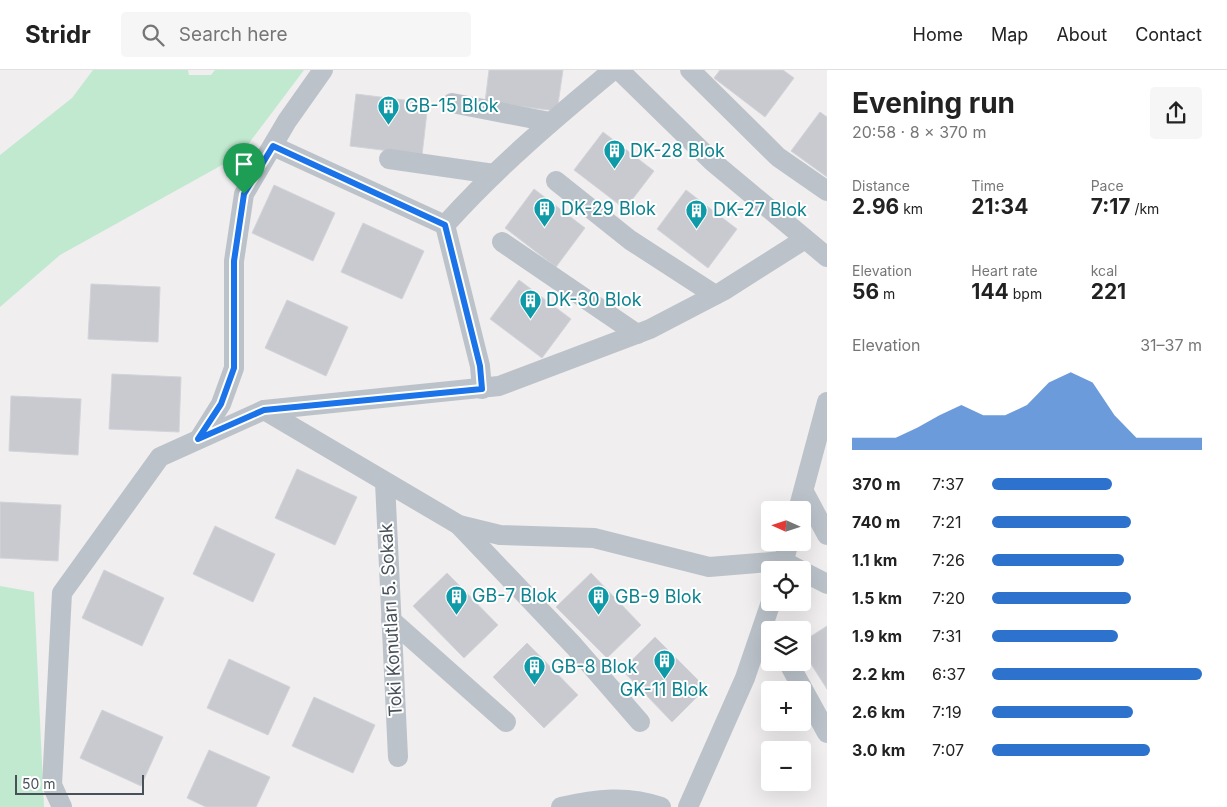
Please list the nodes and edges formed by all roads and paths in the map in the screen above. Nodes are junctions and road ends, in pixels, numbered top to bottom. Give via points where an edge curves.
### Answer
1 (323, 70) edge
2 (613, 70) edge
3 (619, 70) edge
4 (690, 70) edge
5 (452, 103) dead end
6 (550, 122) junction
7 (273, 146) junction
8 (389, 159) dead end
9 (494, 174) junction
10 (556, 181) dead end
11 (827, 191) edge
12 (445, 225) junction
13 (805, 239) junction
14 (502, 242) dead end
15 (827, 256) edge
16 (715, 295) junction
17 (637, 334) junction
18 (482, 389) junction
19 (827, 402) edge
20 (264, 410) junction
21 (198, 439) junction
22 (384, 482) junction
23 (801, 501) edge
24 (811, 514) edge
25 (459, 525) junction
26 (827, 535) edge
27 (761, 564) edge
28 (811, 575) edge
29 (827, 584) edge
30 (769, 618) edge
31 (391, 620) junction
32 (793, 671) edge
33 (506, 722) dead end
34 (640, 722) dead end
35 (827, 733) edge
36 (398, 757) dead end
37 (62, 807) edge
38 (561, 807) edge
39 (661, 807) edge
40 (688, 807) edge

1 - 7 street
2 - 6 street
3 - 13 street via 713,162
4 - 11 street via 778,157
5 - 6 street
6 - 9 street
7 - 12 street
7 - 21 street via 244,194 234,261 234,368 221,404
8 - 9 street
9 - 12 street
10 - 16 street via 630,240
12 - 18 street via 480,366
13 - 15 street
13 - 16 street
14 - 17 street
16 - 17 street
17 - 18 street via 499,386
18 - 20 street
19 - 23 street
20 - 21 street
20 - 22 street
21 - 37 street via 160,457 62,593 52,785
22 - 25 street
22 - 31 street, Toki Konutları 5. Sokak
24 - 26 street
25 - 27 street via 500,535 594,538 709,567
25 - 34 street via 574,646
28 - 29 street
30 - 40 street
31 - 33 street
31 - 36 street, Toki Konutları 5. Sokak
32 - 35 street
38 - 39 street via 619,798 642,800

